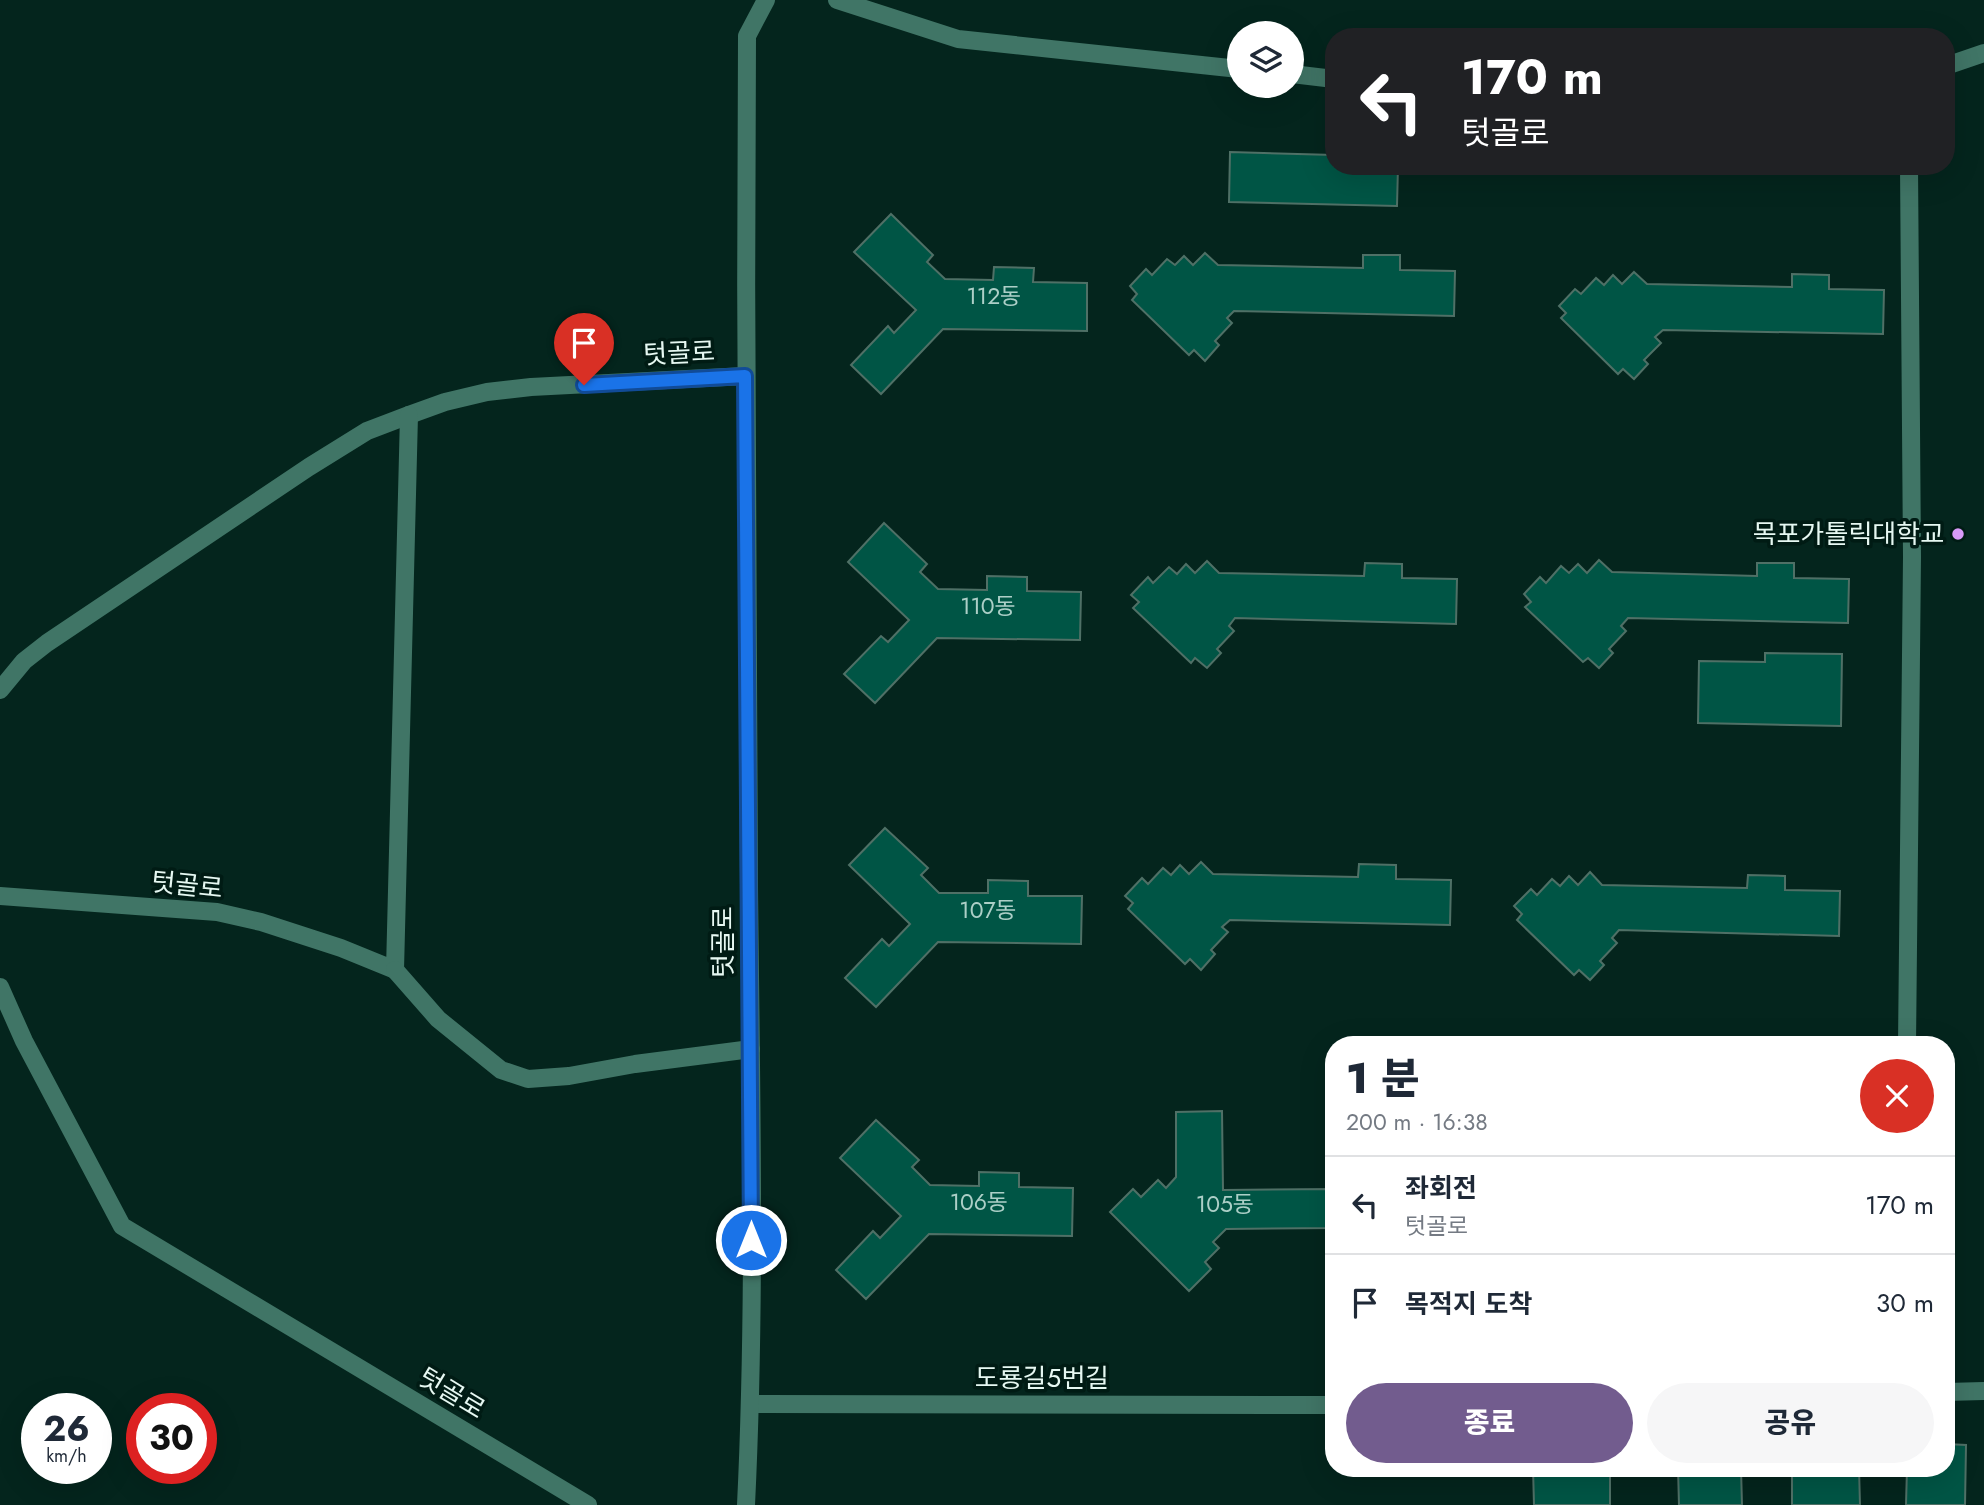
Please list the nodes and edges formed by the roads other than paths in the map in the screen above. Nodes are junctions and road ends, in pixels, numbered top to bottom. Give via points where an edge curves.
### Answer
1 (766, 0) edge
2 (837, 0) edge
3 (1984, 53) edge
4 (1955, 63) edge
5 (1227, 68) edge
6 (1304, 75) edge
7 (1325, 78) edge
8 (1909, 175) edge
9 (745, 376) junction
10 (409, 415) junction
11 (0, 690) edge
12 (0, 896) edge
13 (395, 970) junction
14 (0, 987) edge
15 (1908, 1036) edge
16 (751, 1049) junction
17 (1984, 1391) edge
18 (1955, 1392) edge
19 (751, 1404) junction
20 (1325, 1405) edge
21 (588, 1505) edge
22 (747, 1505) edge

1 - 9 street via 747,36
2 - 5 street via 957,38
3 - 4 street
6 - 7 street
8 - 15 street
9 - 10 street, 텃골로 via 487,392
9 - 16 street, 텃골로
10 - 11 street, 텃골로 via 367,431 286,482 47,643 24,661
10 - 13 street
12 - 13 street, 텃골로 via 217,912 275,926
13 - 16 street via 438,1019 501,1070 528,1079
14 - 21 street, 텃골로 via 122,1226
16 - 19 street, 텃골로
17 - 18 street
19 - 20 street, 도룡길5번길
19 - 22 street, 텃골로

